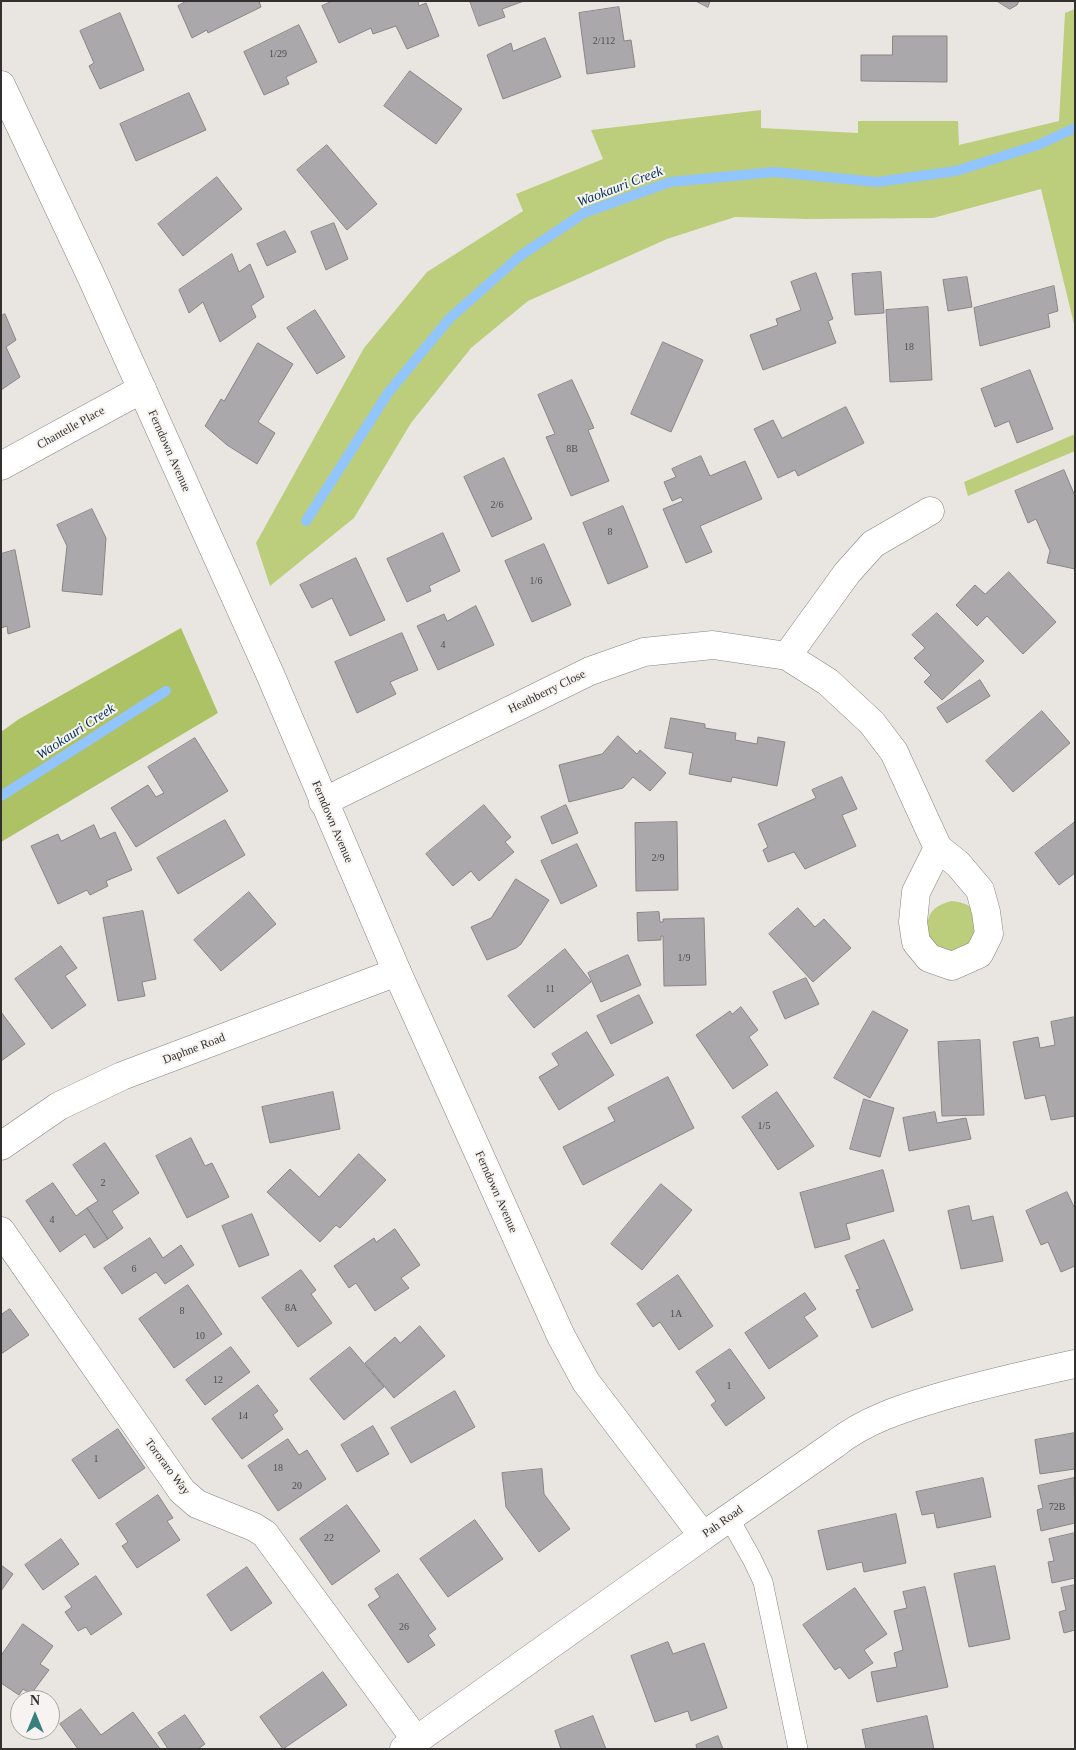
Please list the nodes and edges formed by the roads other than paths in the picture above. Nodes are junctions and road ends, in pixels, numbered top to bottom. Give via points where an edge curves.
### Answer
1 (1, 85) edge
2 (142, 389) junction
3 (1, 466) edge
4 (930, 511) dead end
5 (786, 656) junction
6 (323, 802) junction
7 (938, 848) dead end
8 (397, 972) junction
9 (1, 1146) edge
10 (1, 1231) edge
11 (1075, 1364) edge
12 (728, 1518) junction
13 (703, 1536) junction
14 (410, 1745) edge
15 (798, 1749) edge

1 - 2 street, Ferndown Avenue
2 - 3 street, Chantelle Place
2 - 6 street, Ferndown Avenue via 270,674
4 - 5 street via 873,544 847,573
5 - 6 street, Heathberry Close via 712,645 644,652 590,671
5 - 7 street, Heathberry Close via 828,682 872,723 894,752
6 - 8 street, Ferndown Avenue
8 - 9 street, Daphne Road via 122,1076 59,1106
8 - 13 street, Ferndown Avenue via 561,1336 586,1382
10 - 14 street, Tororaro Way via 182,1491 197,1504 254,1527 268,1538
11 - 12 street, Pah Road via 990,1382 902,1409 852,1431
12 - 13 street, Pah Road
12 - 15 lane via 763,1582
13 - 14 street, Pah Road

